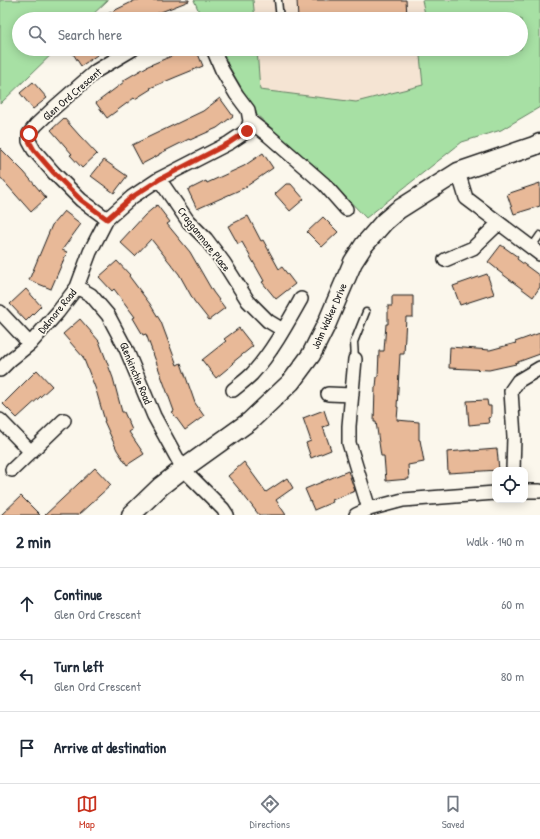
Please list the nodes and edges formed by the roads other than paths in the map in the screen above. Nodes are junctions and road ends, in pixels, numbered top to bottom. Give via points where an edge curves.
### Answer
1 (278, 0) edge
2 (279, 12) edge
3 (121, 56) edge
4 (216, 56) edge
5 (250, 121) junction
6 (540, 143) edge
7 (458, 172) junction
8 (160, 179) junction
9 (346, 209) dead end
10 (107, 219) junction
11 (499, 223) junction
12 (540, 235) edge
13 (536, 251) edge
14 (445, 260) dead end
15 (77, 287) junction
16 (301, 299) dead end
17 (0, 312) edge
18 (366, 312) dead end
19 (283, 330) junction
20 (30, 344) junction
21 (354, 359) joint
22 (540, 368) edge
23 (0, 370) edge
24 (233, 390) dead end
25 (328, 394) dead end
26 (352, 395) junction
27 (0, 420) edge
28 (64, 420) dead end
29 (31, 452) junction
30 (513, 467) edge
31 (183, 469) junction
32 (12, 470) dead end
33 (528, 491) edge
34 (540, 491) edge
35 (492, 492) edge
36 (369, 509) junction
37 (131, 515) edge
38 (227, 515) edge
39 (356, 515) edge

1 - 2 lane
3 - 10 street, Glen Ord Crescent via 96,71 29,134 29,141 34,150 54,173 81,200
4 - 5 street via 236,94 248,110
5 - 8 street via 247,131 229,143
5 - 9 street via 324,184
6 - 7 street, John Walker Drive
7 - 11 street via 466,198
7 - 31 street, John Walker Drive via 398,210 384,222 353,262 312,355 291,382 250,421
8 - 10 street via 132,197
8 - 19 street, Cragganmore Place via 188,221 224,263 248,301 268,321
10 - 15 street, Dalmore Road via 90,252
11 - 13 street
11 - 14 street via 473,248
12 - 13 lane
15 - 20 street, Dalmore Road
15 - 31 street, Glenkinchie Road via 91,295 108,315 126,349 154,416
16 - 19 street
17 - 20 street
18 - 21 lane via 354,342
19 - 24 street via 252,374
20 - 23 street, Dalmore Road
21 - 26 street
22 - 30 street via 518,381 511,391
25 - 26 street
26 - 36 street via 349,443
27 - 29 street
28 - 29 street
29 - 32 street
31 - 37 street, John Walker Drive
31 - 38 street, Glenkinchie Road
33 - 34 street
35 - 36 street via 403,500
36 - 39 street

